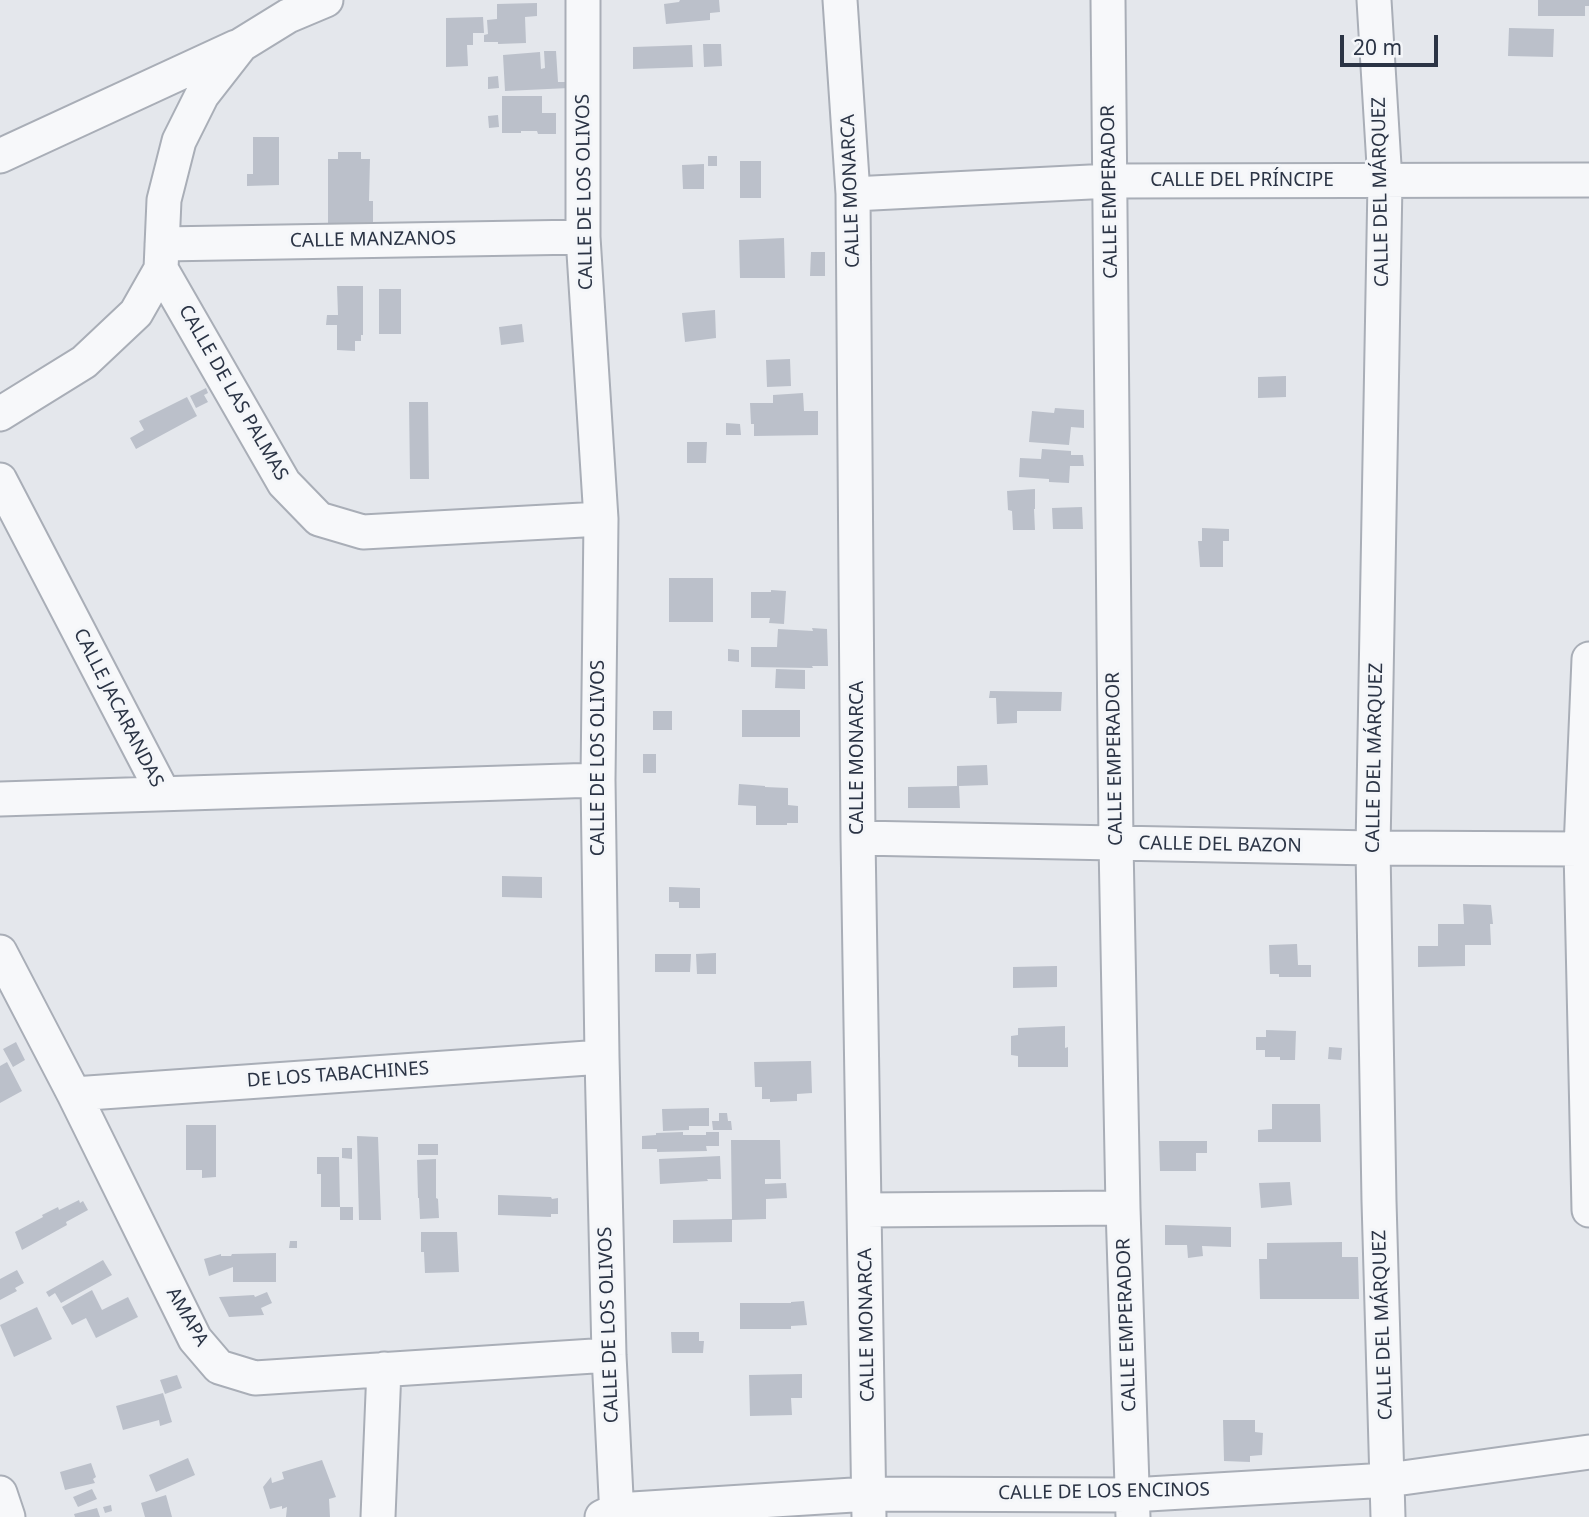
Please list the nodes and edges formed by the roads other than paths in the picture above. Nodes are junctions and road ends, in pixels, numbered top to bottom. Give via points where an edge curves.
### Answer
1 (326, 0) edge
2 (583, 0) edge
3 (840, 0) edge
4 (1108, 0) edge
5 (1374, 0) edge
6 (241, 45) junction
7 (0, 156) edge
8 (1589, 180) edge
9 (1110, 181) junction
10 (1385, 182) junction
11 (853, 194) junction
12 (583, 237) junction
13 (162, 256) junction
14 (0, 414) edge
15 (0, 480) edge
16 (601, 519) junction
17 (1589, 659) edge
18 (598, 780) junction
19 (163, 793) junction
20 (0, 799) edge
21 (858, 838) junction
22 (1116, 843) junction
23 (1373, 848) junction
24 (1581, 849) junction
25 (0, 952) edge
26 (602, 1056) junction
27 (74, 1094) junction
28 (1123, 1208) junction
29 (865, 1210) junction
30 (1589, 1210) edge
31 (609, 1355) junction
32 (384, 1369) junction
33 (1589, 1452) edge
34 (1388, 1480) junction
35 (0, 1493) edge
36 (869, 1506) edge
37 (1132, 1506) edge
38 (612, 1515) edge
39 (8, 1517) edge
40 (378, 1517) edge
41 (1388, 1517) edge

1 - 6 street via 288,16
2 - 12 street, CALLE DE LOS OLIVOS
3 - 11 street, CALLE MONARCA
4 - 9 street, CALLE EMPERADOR
5 - 10 street, CALLE DEL MÁRQUEZ
6 - 7 street
6 - 13 street via 202,95 179,141 164,200
8 - 10 street, CALLE DEL PRÍNCIPE
9 - 10 street, CALLE DEL PRÍNCIPE
9 - 11 street, CALLE DEL PRÍNCIPE
9 - 22 street, CALLE EMPERADOR
10 - 23 street, CALLE DEL MÁRQUEZ
11 - 21 street, CALLE MONARCA
12 - 13 street, CALLE MANZANOS
12 - 16 street, CALLE DE LOS OLIVOS
13 - 14 street via 136,313 84,362
13 - 16 street, CALLE DE LAS PALMAS via 284,483 319,519 363,533
15 - 19 street, CALLE JACARANDAS
16 - 18 street, CALLE DE LOS OLIVOS
17 - 24 street
18 - 19 street
18 - 26 street, CALLE DE LOS OLIVOS
19 - 20 street, CALLE JACARANDAS
21 - 22 street, CALLE DEL BAZON
21 - 29 street, CALLE MONARCA
22 - 23 street, CALLE DEL BAZON
22 - 28 street, CALLE EMPERADOR
23 - 24 street, CALLE DEL BAZON
23 - 34 street, CALLE DEL MÁRQUEZ
24 - 30 street
25 - 27 street, AMAPA
26 - 27 street, DE LOS TABACHINES
26 - 31 street, CALLE DE LOS OLIVOS
27 - 32 street, AMAPA via 195,1339 219,1367 255,1378
28 - 29 street
28 - 37 street, CALLE EMPERADOR
29 - 36 street, CALLE MONARCA
31 - 32 street, AMAPA
31 - 38 street, CALLE DE LOS OLIVOS
32 - 40 street
33 - 34 street, CALLE DE LOS ENCINOS
34 - 37 street, CALLE DE LOS ENCINOS
34 - 41 street, CALLE DEL MÁRQUEZ
35 - 39 street
36 - 37 street, CALLE DE LOS ENCINOS
36 - 38 street, CALLE DE LOS ENCINOS

